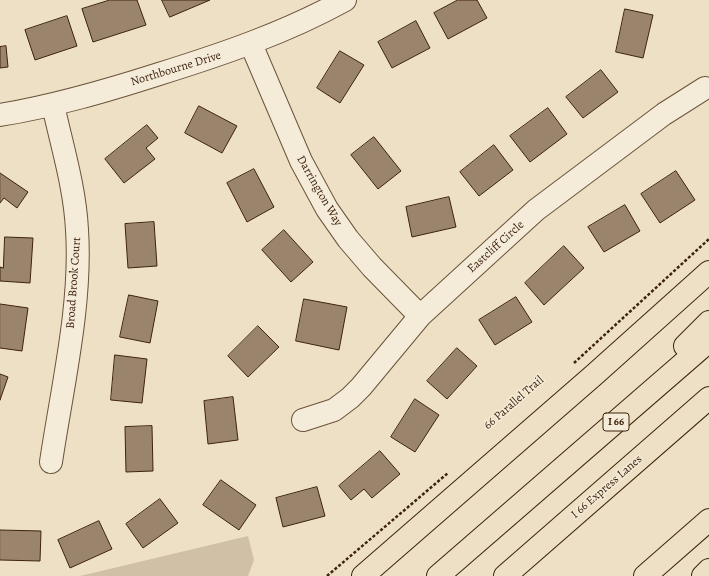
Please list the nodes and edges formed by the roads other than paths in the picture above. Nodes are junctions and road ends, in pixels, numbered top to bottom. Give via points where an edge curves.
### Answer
1 (345, 0) edge
2 (251, 44) junction
3 (705, 88) dead end
4 (53, 105) junction
5 (0, 114) edge
6 (709, 272) edge
7 (420, 316) junction
8 (709, 322) edge
9 (709, 341) edge
10 (709, 398) edge
11 (303, 420) dead end
12 (51, 462) dead end
13 (523, 503) junction
14 (709, 520) edge
15 (709, 570) edge
16 (363, 576) edge
17 (438, 576) edge
18 (505, 576) edge
19 (645, 576) edge
20 (702, 576) edge

1 - 2 street, Northbourne Drive
2 - 4 street, Northbourne Drive via 102,92
2 - 7 street, Darrington Way via 300,161 327,209 372,267
3 - 7 street, Eastcliff Circle via 664,114 536,210
4 - 5 street, Northbourne Drive
4 - 12 street, Broad Brook Court via 74,201 78,255 75,307
6 - 16 highway
7 - 11 street, Eastcliff Circle via 350,398 334,410
8 - 13 highway
9 - 13 highway, I 66
10 - 18 highway, I 66 Express Lanes
13 - 17 highway, I 66
14 - 19 highway
15 - 20 highway

